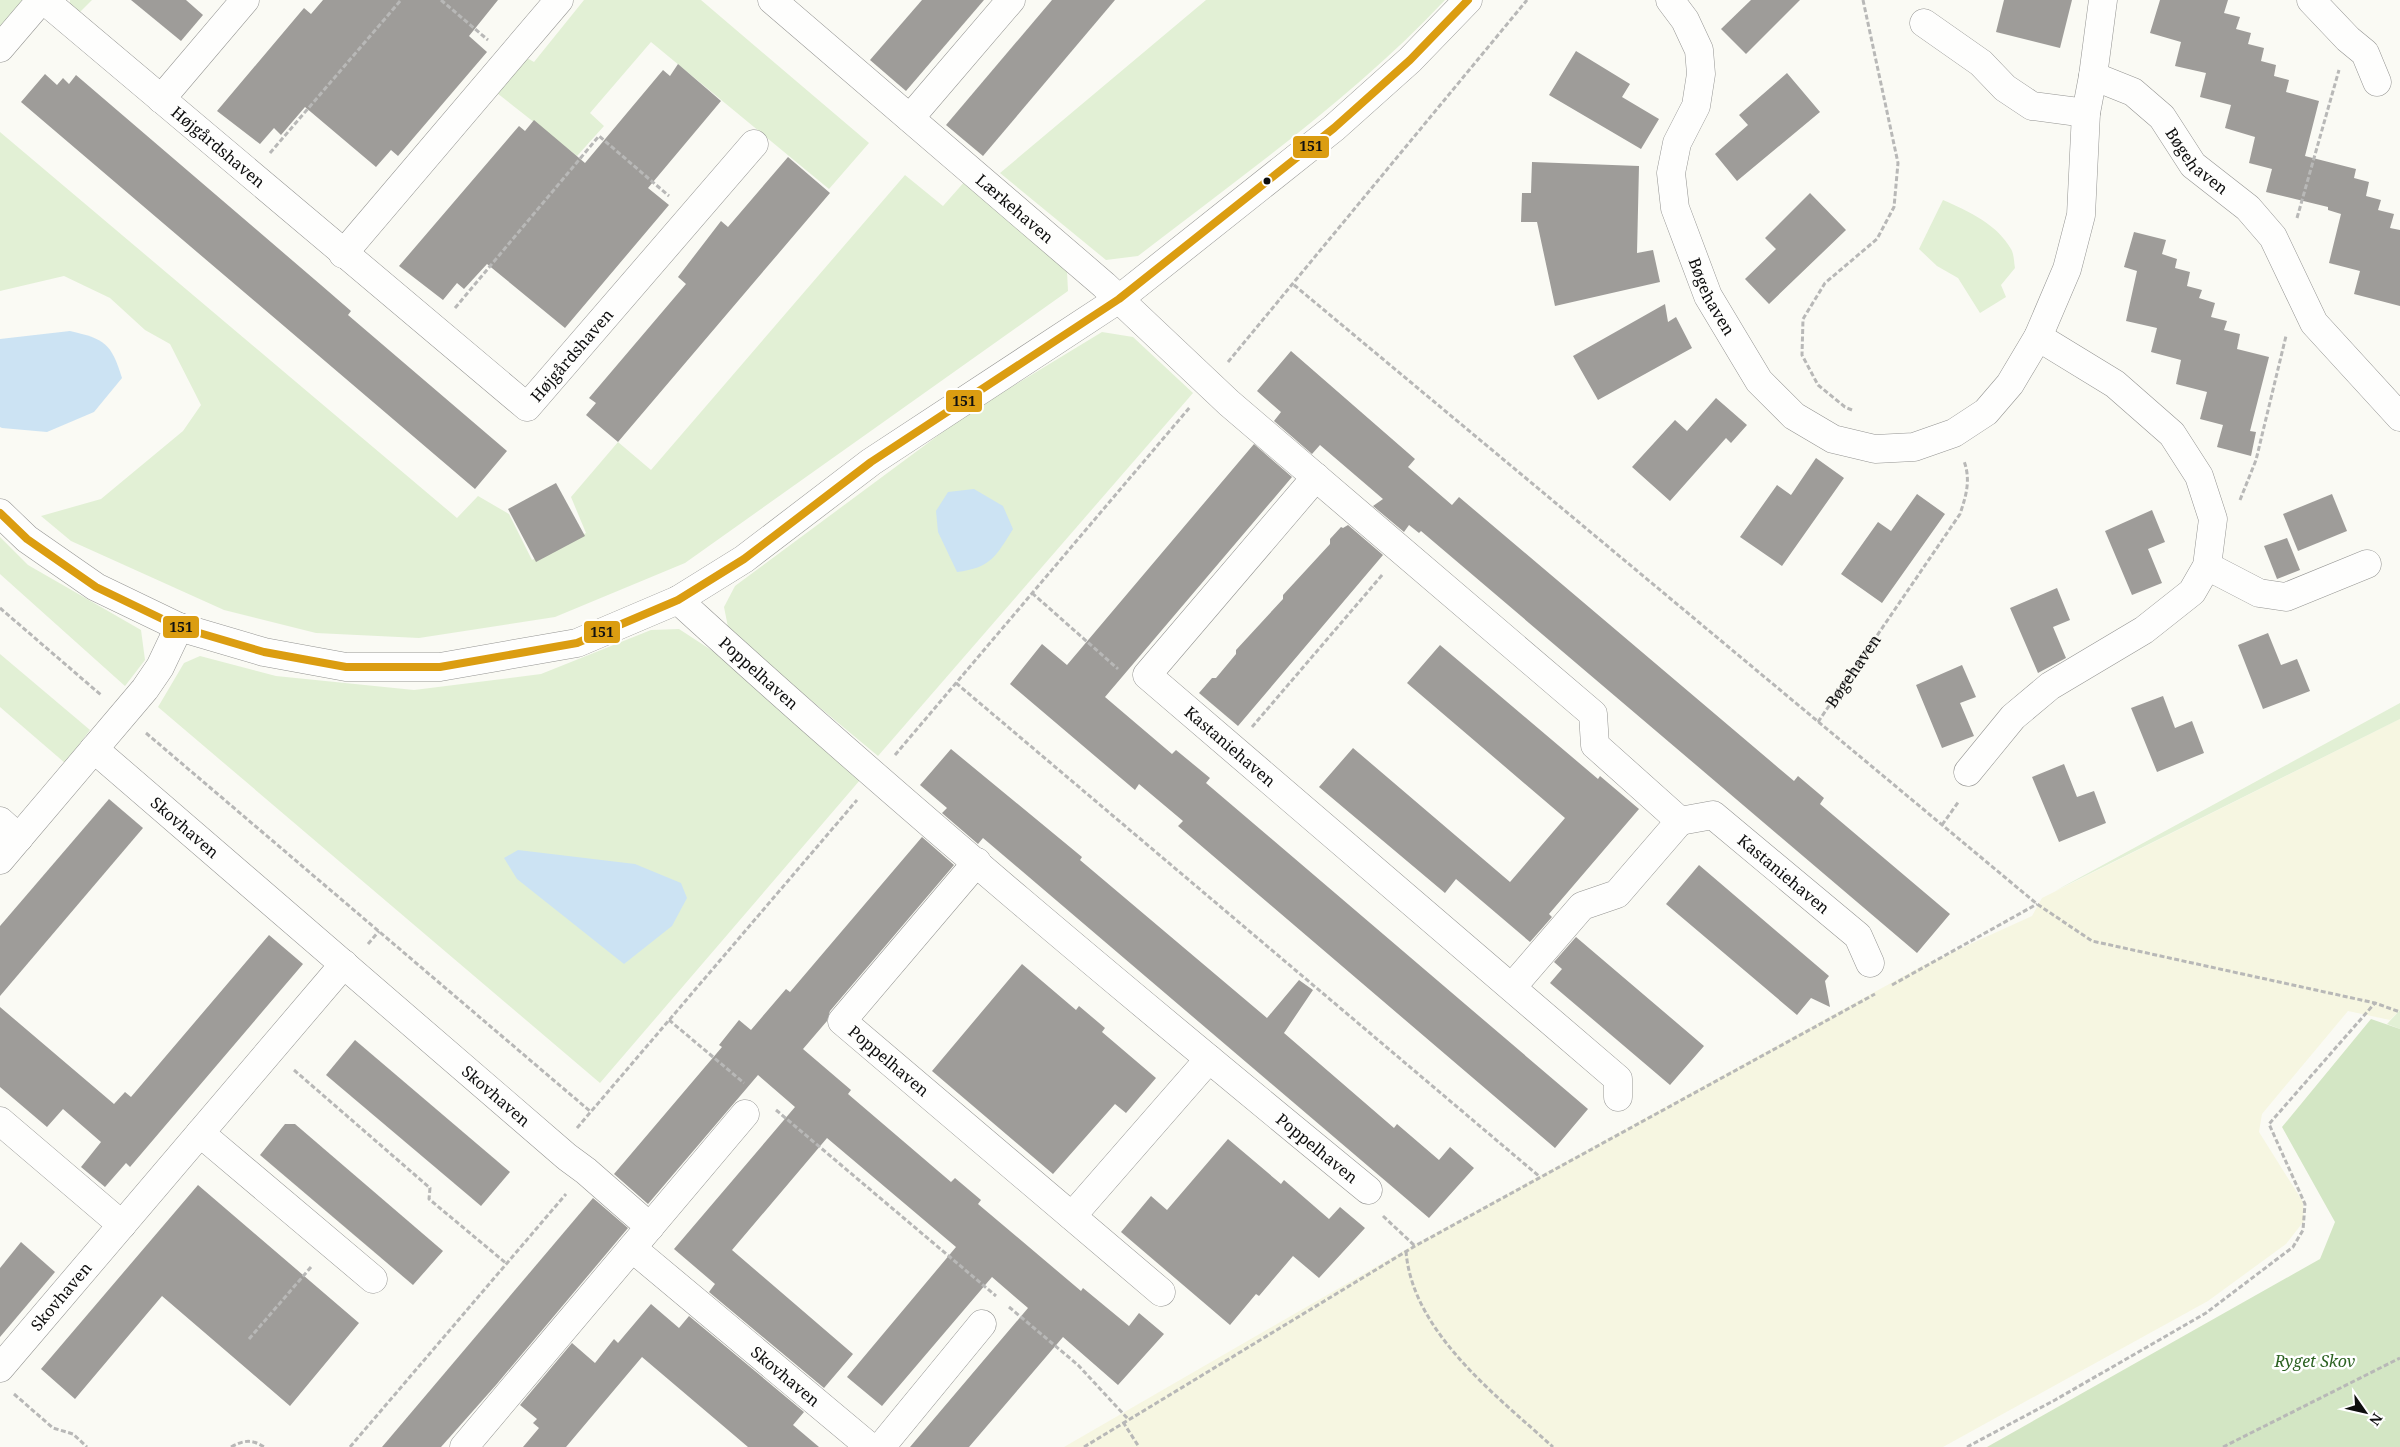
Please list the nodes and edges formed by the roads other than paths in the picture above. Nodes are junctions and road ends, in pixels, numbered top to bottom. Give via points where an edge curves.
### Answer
1 (42, 0) edge
2 (245, 0) edge
3 (559, 0) edge
4 (772, 0) edge
5 (1011, 0) edge
6 (1468, 0) edge
7 (1670, 0) edge
8 (2103, 0) edge
9 (2311, 0) edge
10 (1924, 23) dead end
11 (0, 48) edge
12 (2093, 76) junction
13 (2377, 82) dead end
14 (161, 99) junction
15 (2086, 113) junction
16 (910, 118) junction
17 (754, 144) dead end
18 (343, 254) junction
19 (1119, 299) junction
20 (2038, 337) junction
21 (2400, 417) edge
22 (1316, 477) junction
23 (0, 513) edge
24 (2367, 564) dead end
25 (2208, 566) junction
26 (678, 600) junction
27 (179, 627) junction
28 (94, 749) junction
29 (1968, 772) dead end
30 (1680, 821) junction
31 (10, 830) edge
32 (0, 860) edge
33 (977, 862) junction
34 (344, 964) junction
35 (1870, 964) dead end
36 (1513, 986) junction
37 (1209, 1060) junction
38 (1618, 1097) dead end
39 (745, 1114) dead end
40 (0, 1121) edge
41 (200, 1133) junction
42 (1368, 1190) road end
43 (1072, 1216) junction
44 (122, 1225) junction
45 (650, 1227) junction
46 (632, 1248) junction
47 (373, 1279) dead end
48 (1162, 1292) dead end
49 (982, 1324) dead end
50 (4, 1379) edge
51 (464, 1447) edge
52 (870, 1447) edge
53 (881, 1447) edge

1 - 11 street, Højgårdshaven
1 - 14 street, Højgårdshaven
2 - 14 street, Højgårdshaven
3 - 18 street
4 - 16 street, Lærkehaven
5 - 16 street
6 - 19 street via 1410,60 1334,128
7 - 20 street, Bøgehaven via 1685,20 1699,50 1702,74 1696,106 1677,143 1671,173 1675,208 1708,296 1759,381 1794,416 1833,439 1875,449 1914,448 1954,433 1986,412 2010,384
8 - 12 street, Bøgehaven
9 - 13 street via 2365,52
10 - 15 street via 1981,63 2005,88 2032,106
12 - 15 street, Bøgehaven
12 - 21 street, Bøgehaven via 2133,92 2162,117 2192,165 2248,208 2273,237 2314,323
14 - 18 street, Højgårdshaven
15 - 20 street, Bøgehaven via 2080,215 2067,269
16 - 19 street, Lærkehaven
17 - 18 street, Højgårdshaven via 526,407
19 - 22 street via 1209,384
19 - 26 street via 871,462 744,559
20 - 25 street via 2115,384 2172,434 2199,476 2213,519
22 - 30 street via 1593,714 1595,745
22 - 36 street, Kastaniehaven via 1147,675
23 - 27 street via 27,539 96,586
24 - 25 street via 2286,597 2259,593
25 - 29 street via 2192,592 2144,630 2050,686 2013,717
26 - 27 street via 577,643 440,667 346,667 264,652
26 - 33 street, Poppelhaven via 876,777
27 - 28 street via 160,667
28 - 31 street
28 - 34 street, Skovhaven
30 - 35 street, Kastaniehaven via 1713,815 1858,936
30 - 36 street via 1617,894 1582,906
31 - 32 street
33 - 37 street, Poppelhaven
33 - 43 street, Poppelhaven via 842,1021
34 - 41 street, Skovhaven
34 - 45 street, Skovhaven
36 - 38 street, Kastaniehaven via 1618,1078
37 - 42 street, Poppelhaven
37 - 43 street
39 - 45 street
40 - 44 street
41 - 44 street, Skovhaven
41 - 47 street
43 - 48 street, Poppelhaven
44 - 50 street, Skovhaven
45 - 46 street
46 - 51 street
46 - 52 street, Skovhaven
49 - 53 street

